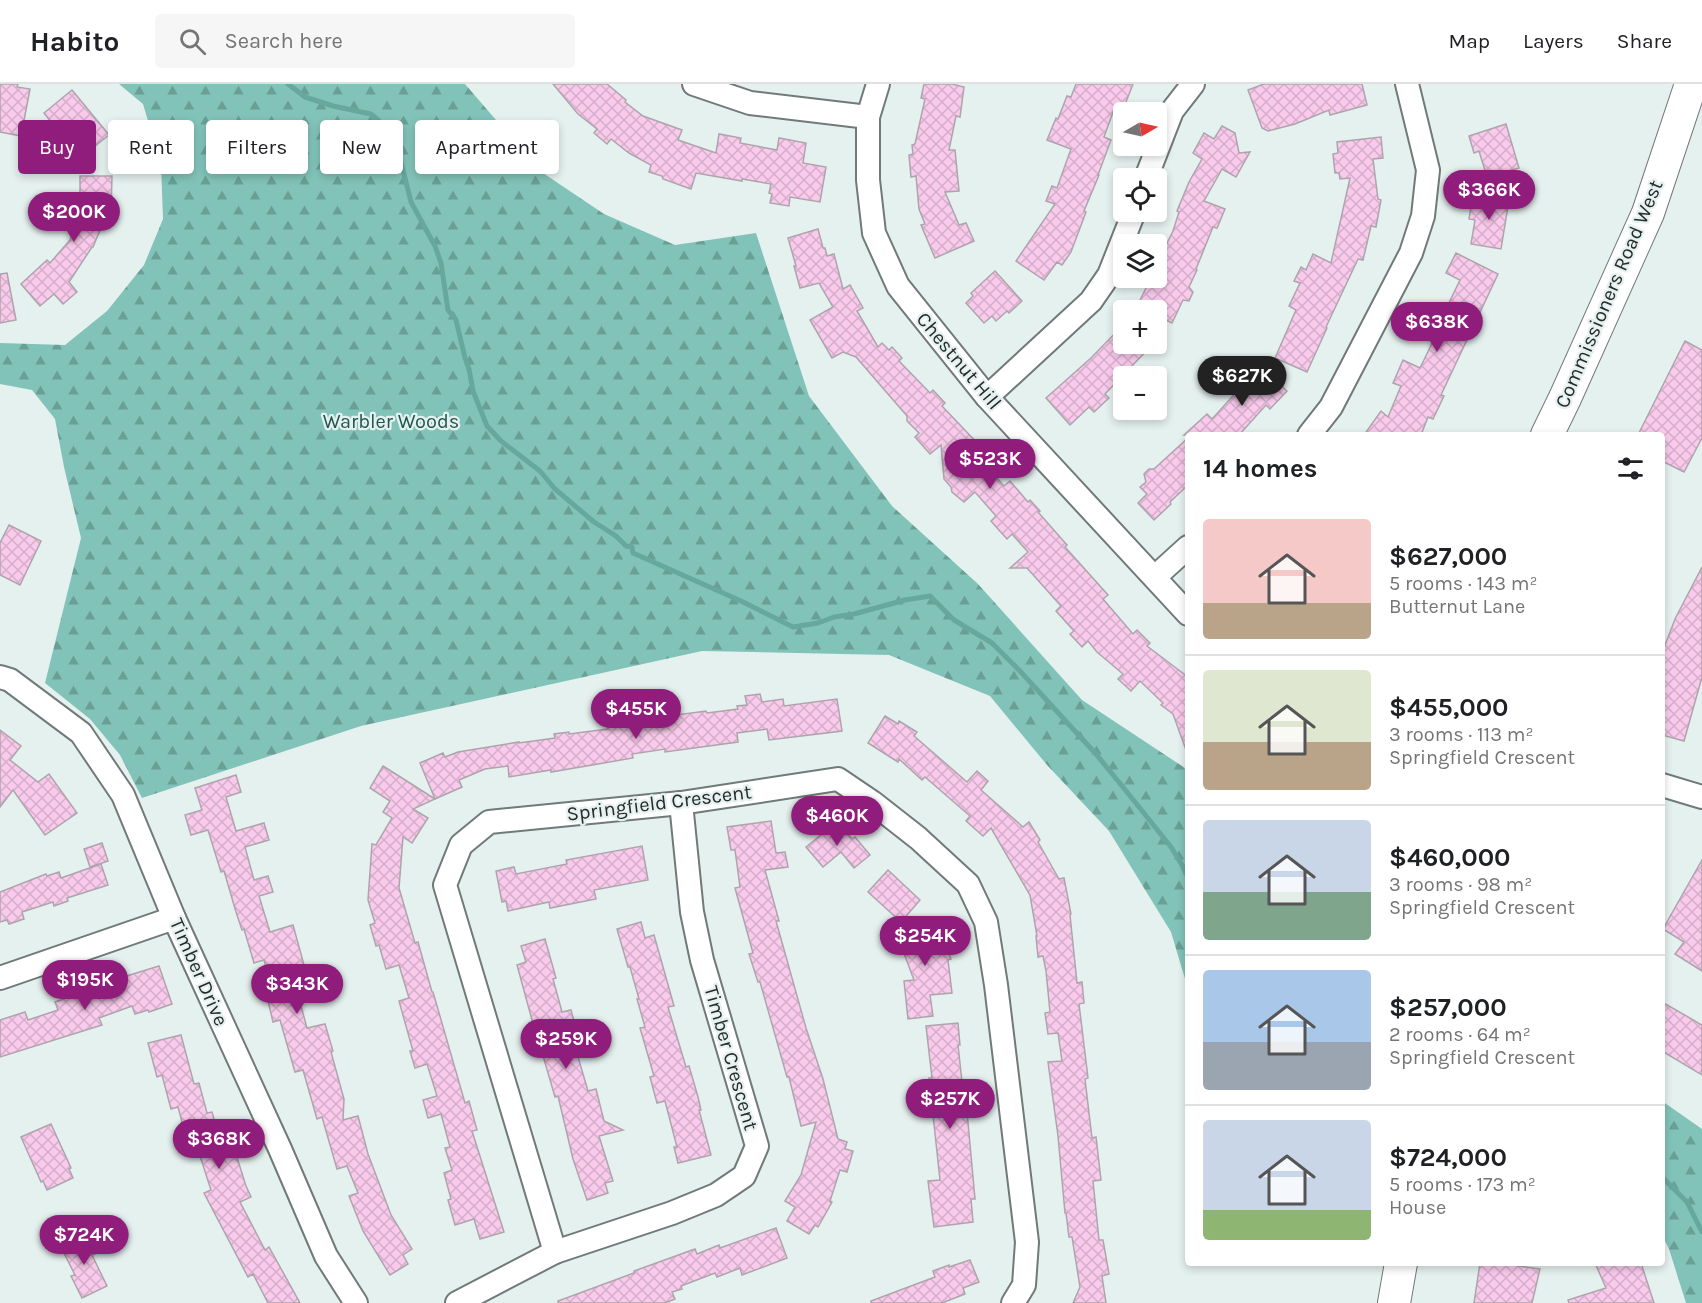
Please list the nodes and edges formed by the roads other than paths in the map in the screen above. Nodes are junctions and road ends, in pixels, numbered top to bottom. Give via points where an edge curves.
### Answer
1 (694, 84) edge
2 (878, 84) edge
3 (1194, 84) edge
4 (1407, 84) edge
5 (1691, 84) edge
6 (868, 117) junction
7 (1150, 168) edge
8 (1130, 222) edge
9 (987, 397) junction
10 (1311, 432) edge
11 (1548, 432) edge
12 (1185, 551) edge
13 (1155, 577) junction
14 (1185, 611) edge
15 (0, 677) edge
16 (1665, 786) edge
17 (1702, 797) edge
18 (681, 803) junction
19 (174, 918) junction
20 (0, 978) edge
21 (555, 1252) junction
22 (1400, 1266) edge
23 (357, 1303) edge
24 (457, 1303) edge
25 (1013, 1303) edge
26 (1394, 1303) edge

1 - 6 street via 750,103
2 - 6 street, Chestnut Hill
3 - 7 street via 1172,111
4 - 10 street via 1428,170 1423,216 1411,253 1331,407
5 - 11 main road, Commissioners Road West via 1648,213
6 - 9 street, Chestnut Hill via 868,180 874,233 898,286
8 - 9 street via 1109,275 1091,301
9 - 13 street, Chestnut Hill
12 - 13 street
13 - 14 street, Chestnut Hill
15 - 19 street, Timber Drive via 10,680 81,733 123,795
16 - 17 street
18 - 21 street, Timber Crescent via 692,912 702,960 757,1146 744,1176 716,1195
18 - 21 street, Springfield Crescent via 489,822 461,845 445,885
18 - 25 street, Springfield Crescent via 838,779 918,838 968,884 986,922 1027,1242 1024,1285
19 - 20 street
19 - 23 street, Timber Drive via 326,1256
21 - 24 street, Timber Crescent
22 - 26 main road

